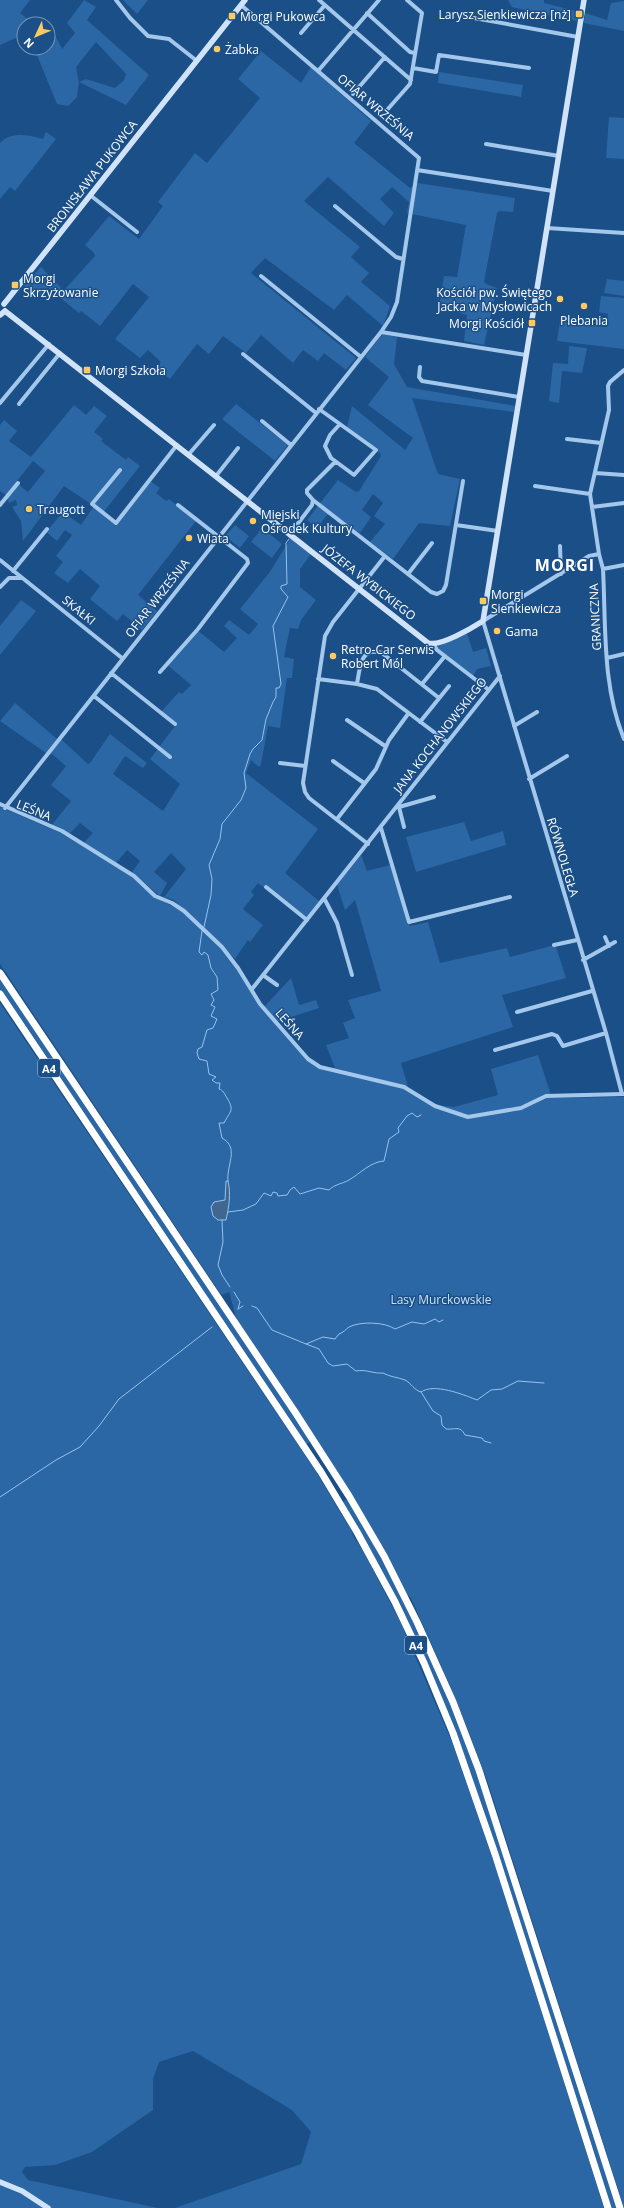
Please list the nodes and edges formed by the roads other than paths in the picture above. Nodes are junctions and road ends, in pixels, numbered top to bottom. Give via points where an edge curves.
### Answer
1 (116, 0) edge
2 (319, 0) edge
3 (407, 0) edge
4 (584, 0) edge
5 (377, 1) edge
6 (243, 2) edge
7 (325, 5) junction
8 (367, 14) junction
9 (463, 16) dead end
10 (353, 30) junction
11 (302, 32) dead end
12 (578, 37) junction
13 (415, 53) junction
14 (385, 58) junction
15 (197, 61) junction
16 (413, 68) junction
17 (529, 68) dead end
18 (318, 71) junction
19 (411, 80) junction
20 (353, 94) dead end
21 (387, 110) dead end
22 (486, 144) dead end
23 (559, 156) junction
24 (417, 170) junction
25 (553, 192) junction
26 (90, 196) junction
27 (335, 206) dead end
28 (548, 228) junction
29 (137, 232) dead end
30 (624, 233) edge
31 (403, 259) junction
32 (261, 276) dead end
33 (2, 304) edge
34 (5, 311) junction
35 (0, 315) edge
36 (381, 332) junction
37 (49, 344) junction
38 (60, 353) junction
39 (243, 354) dead end
40 (526, 355) junction
41 (361, 356) junction
42 (420, 367) dead end
43 (624, 370) edge
44 (519, 397) junction
45 (0, 403) edge
46 (19, 404) dead end
47 (319, 409) junction
48 (316, 413) junction
49 (262, 421) dead end
50 (340, 424) junction
51 (214, 425) dead end
52 (567, 440) dead end
53 (600, 443) junction
54 (177, 445) junction
55 (291, 445) junction
56 (238, 448) dead end
57 (189, 454) junction
58 (335, 462) junction
59 (120, 470) dead end
60 (595, 473) junction
61 (624, 475) edge
62 (216, 476) junction
63 (464, 481) dead end
64 (18, 483) dead end
65 (535, 486) dead end
66 (590, 494) junction
67 (248, 500) junction
68 (313, 500) junction
69 (624, 503) edge
70 (178, 504) dead end
71 (0, 506) edge
72 (592, 506) junction
73 (456, 525) junction
74 (47, 529) dead end
75 (498, 531) junction
76 (290, 534) junction
77 (219, 536) junction
78 (432, 543) dead end
79 (560, 546) dead end
80 (599, 554) junction
81 (385, 556) junction
82 (0, 560) edge
83 (624, 565) edge
84 (603, 569) junction
85 (13, 571) junction
86 (408, 574) junction
87 (561, 574) junction
88 (23, 578) junction
89 (0, 587) edge
90 (360, 588) junction
91 (483, 621) junction
92 (434, 644) junction
93 (624, 654) edge
94 (445, 656) junction
95 (122, 658) junction
96 (607, 658) junction
97 (160, 672) dead end
98 (112, 673) junction
99 (500, 676) junction
100 (318, 679) junction
101 (357, 684) junction
102 (422, 684) junction
103 (449, 686) dead end
104 (489, 690) junction
105 (94, 696) junction
106 (439, 698) junction
107 (537, 712) dead end
108 (408, 714) junction
109 (347, 720) dead end
110 (420, 722) junction
111 (175, 724) dead end
112 (624, 725) edge
113 (514, 726) junction
114 (619, 726) junction
115 (624, 739) edge
116 (447, 742) junction
117 (385, 746) junction
118 (567, 756) dead end
119 (170, 757) dead end
120 (333, 761) dead end
121 (280, 763) dead end
122 (305, 766) junction
123 (529, 779) junction
124 (364, 782) junction
125 (434, 797) dead end
126 (0, 804) edge
127 (398, 807) junction
128 (5, 808) junction
129 (337, 820) junction
130 (404, 827) dead end
131 (381, 828) junction
132 (368, 844) junction
133 (266, 887) dead end
134 (510, 897) dead end
135 (324, 898) junction
136 (307, 920) junction
137 (604, 937) dead end
138 (577, 940) junction
139 (615, 942) dead end
140 (554, 945) dead end
141 (609, 946) junction
142 (583, 960) junction
143 (0, 973) edge
144 (263, 975) junction
145 (352, 975) dead end
146 (277, 985) dead end
147 (252, 989) junction
148 (592, 991) junction
149 (0, 994) edge
150 (517, 1012) dead end
151 (606, 1034) junction
152 (495, 1050) dead end
153 (623, 1094) edge
154 (0, 2182) edge
155 (48, 2208) edge
156 (608, 2208) edge
157 (620, 2208) edge

1 - 15 street via 148,36 169,39
2 - 7 street
3 - 13 street via 422,14
4 - 12 street
5 - 8 street
6 - 15 street, BRONISŁAWA PUKOWCA
6 - 18 street, OFIAR WRZEŚNIA
7 - 10 street
7 - 11 street
8 - 10 street
8 - 13 street via 410,52
9 - 12 street
10 - 14 street
10 - 18 street
12 - 23 street
13 - 16 street
14 - 19 street
14 - 20 street
15 - 26 street, BRONISŁAWA PUKOWCA
16 - 17 street via 436,72 439,55
16 - 19 street
18 - 24 street, OFIAR WRZEŚNIA via 417,154
19 - 21 street
22 - 23 street
23 - 25 street
24 - 25 street
24 - 31 street, OFIAR WRZEŚNIA
25 - 28 street
26 - 29 street
26 - 33 street, BRONISŁAWA PUKOWCA
27 - 31 street via 396,257
28 - 30 street
28 - 40 street
31 - 36 street, OFIAR WRZEŚNIA via 397,302
32 - 41 street
33 - 34 street
34 - 35 street
34 - 37 street, JÓZEFA WYBICKIEGO
36 - 40 street
36 - 41 street, OFIAR WRZEŚNIA
37 - 38 street, JÓZEFA WYBICKIEGO
37 - 45 street
38 - 46 street
38 - 54 street, JÓZEFA WYBICKIEGO
39 - 48 street
40 - 44 street
41 - 47 street, OFIAR WRZEŚNIA
42 - 44 street via 419,377 422,381
43 - 53 street, GRANICZNA via 608,386 609,410
44 - 75 street
47 - 48 street, OFIAR WRZEŚNIA
47 - 50 street
48 - 55 street, OFIAR WRZEŚNIA
49 - 55 street
50 - 58 street via 330,435 325,446
50 - 58 street via 376,450 354,475
51 - 57 street
52 - 53 street
53 - 60 street, GRANICZNA
54 - 57 street, JÓZEFA WYBICKIEGO
54 - 59 street via 116,523 92,504
55 - 67 street, OFIAR WRZEŚNIA
56 - 62 street
57 - 62 street, JÓZEFA WYBICKIEGO
58 - 68 street via 306,491
60 - 61 street
60 - 66 street, GRANICZNA
62 - 67 street, JÓZEFA WYBICKIEGO
63 - 73 street
64 - 71 street
65 - 66 street
66 - 72 street, GRANICZNA
67 - 76 street, JÓZEFA WYBICKIEGO
67 - 77 street, OFIAR WRZEŚNIA
68 - 76 street
68 - 81 street
69 - 72 street
70 - 77 street
72 - 80 street, GRANICZNA
73 - 75 street
73 - 86 street via 443,591 437,594 431,592
74 - 85 street
75 - 91 street
76 - 90 street, JÓZEFA WYBICKIEGO
77 - 95 street, OFIAR WRZEŚNIA
77 - 97 street via 247,559 248,566
78 - 86 street
79 - 87 street
80 - 84 street, GRANICZNA
80 - 87 street via 589,556
81 - 86 street
81 - 90 street
82 - 85 street, SKAŁKI
83 - 84 street
84 - 96 street, GRANICZNA
85 - 88 street, SKAŁKI
87 - 91 street
88 - 89 street via 9,578
88 - 95 street, SKAŁKI
90 - 92 street, JÓZEFA WYBICKIEGO via 428,642
90 - 100 street via 327,633
91 - 92 street
91 - 99 street, RÓWNOLEGŁA
92 - 94 street, JÓZEFA WYBICKIEGO
93 - 96 street
94 - 102 street
94 - 104 street, JÓZEFA WYBICKIEGO
95 - 98 street, OFIAR WRZEŚNIA
96 - 114 street, GRANICZNA via 608,681
98 - 105 street, OFIAR WRZEŚNIA
98 - 111 street
99 - 104 street, JANA KOCHANOWSKIEGO
99 - 113 street, RÓWNOLEGŁA
100 - 101 street
100 - 122 street
101 - 102 street via 362,658 373,651 382,653
101 - 108 street via 384,693
102 - 106 street
103 - 106 street
104 - 116 street, JANA KOCHANOWSKIEGO
105 - 119 street
105 - 128 street, OFIAR WRZEŚNIA
106 - 110 street
107 - 113 street
108 - 110 street
108 - 117 street
109 - 117 street
110 - 116 street
112 - 114 street
113 - 123 street, RÓWNOLEGŁA
114 - 115 street, GRANICZNA
116 - 127 street, JANA KOCHANOWSKIEGO
117 - 124 street via 376,769
118 - 123 street
120 - 124 street
121 - 122 street
122 - 129 street via 302,783 305,792
123 - 138 street, RÓWNOLEGŁA
124 - 129 street
125 - 127 street, JANA KOCHANOWSKIEGO
126 - 128 street, LEŚNA
127 - 130 street, JANA KOCHANOWSKIEGO
127 - 131 street, JANA KOCHANOWSKIEGO
128 - 147 street, LEŚNA via 62,832 134,876 155,896 184,911 222,947
129 - 132 street
131 - 132 street, JANA KOCHANOWSKIEGO
131 - 134 street via 409,922
132 - 135 street, JANA KOCHANOWSKIEGO
133 - 136 street
135 - 136 street, JANA KOCHANOWSKIEGO
135 - 145 street via 336,923
136 - 144 street, JANA KOCHANOWSKIEGO
137 - 141 street
138 - 140 street
138 - 142 street, RÓWNOLEGŁA
139 - 141 street
141 - 142 street
142 - 148 street, RÓWNOLEGŁA
143 - 157 highway, A4 via 331,1467 384,1556 415,1616 453,1702 479,1770
144 - 146 street
144 - 147 street, JANA KOCHANOWSKIEGO
147 - 153 street, LEŚNA via 260,1004 314,1064 404,1087 435,1106 468,1117 521,1108 546,1096
148 - 150 street
148 - 151 street, RÓWNOLEGŁA
149 - 156 highway, A4 via 321,1472 357,1532 400,1613 437,1694 473,1787
151 - 152 street via 563,1046 557,1036 552,1034
151 - 153 street, RÓWNOLEGŁA
154 - 155 street via 25,2193

